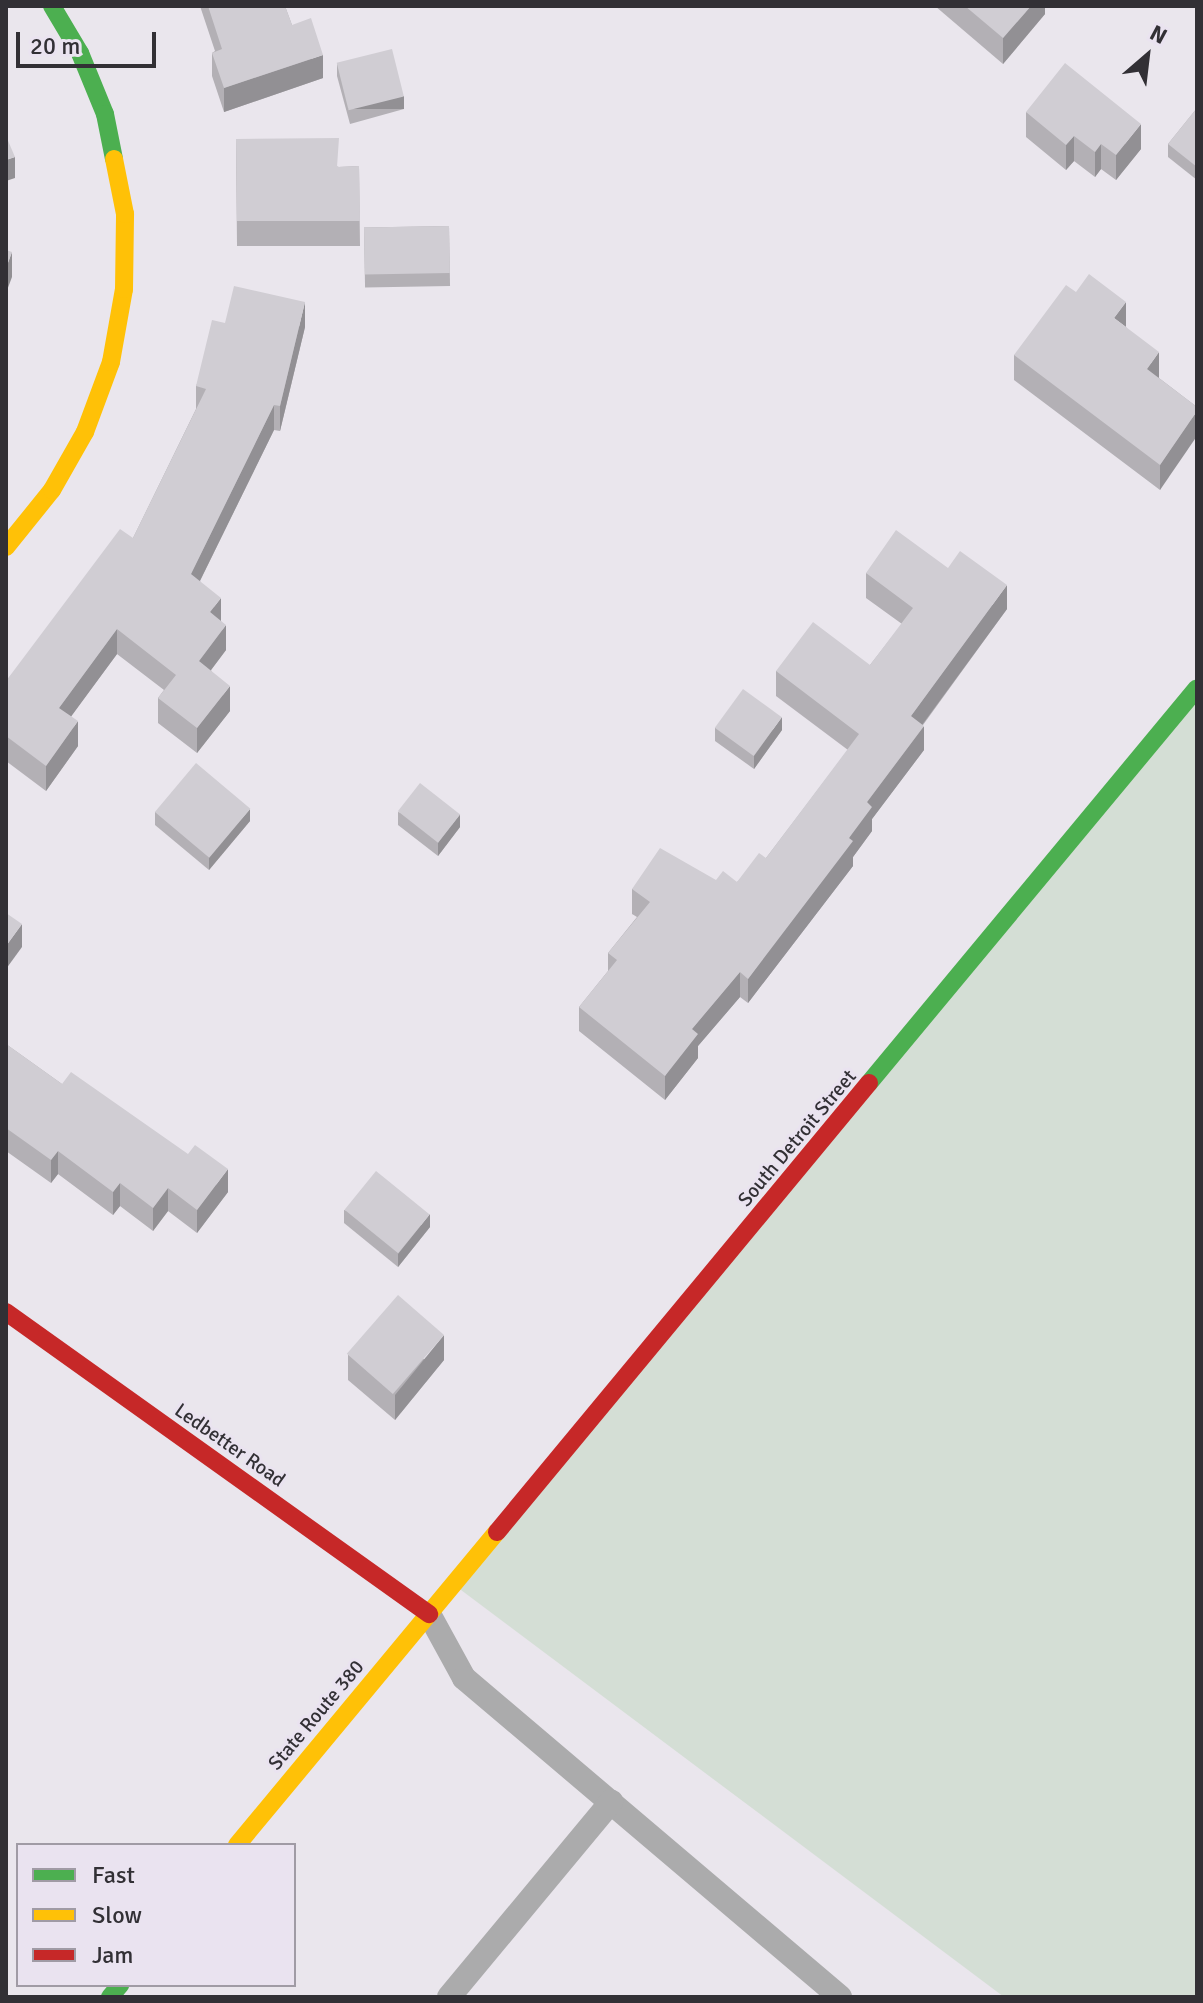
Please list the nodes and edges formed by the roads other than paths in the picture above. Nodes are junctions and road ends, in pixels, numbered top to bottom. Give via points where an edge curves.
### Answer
1 (52, 6) edge
2 (6, 547) edge
3 (1197, 688) edge
4 (6, 1312) edge
5 (429, 1614) junction
6 (611, 1802) junction
7 (239, 1843) edge
8 (449, 1997) edge
9 (840, 1997) edge

1 - 2 main road via 80,53 105,114 122,191 124,289 111,362 85,432 52,490
3 - 5 main road, South Detroit Street
4 - 5 main road, Ledbetter Road
5 - 6 lane via 464,1678
5 - 7 main road, State Route 380
6 - 8 lane
6 - 9 lane

